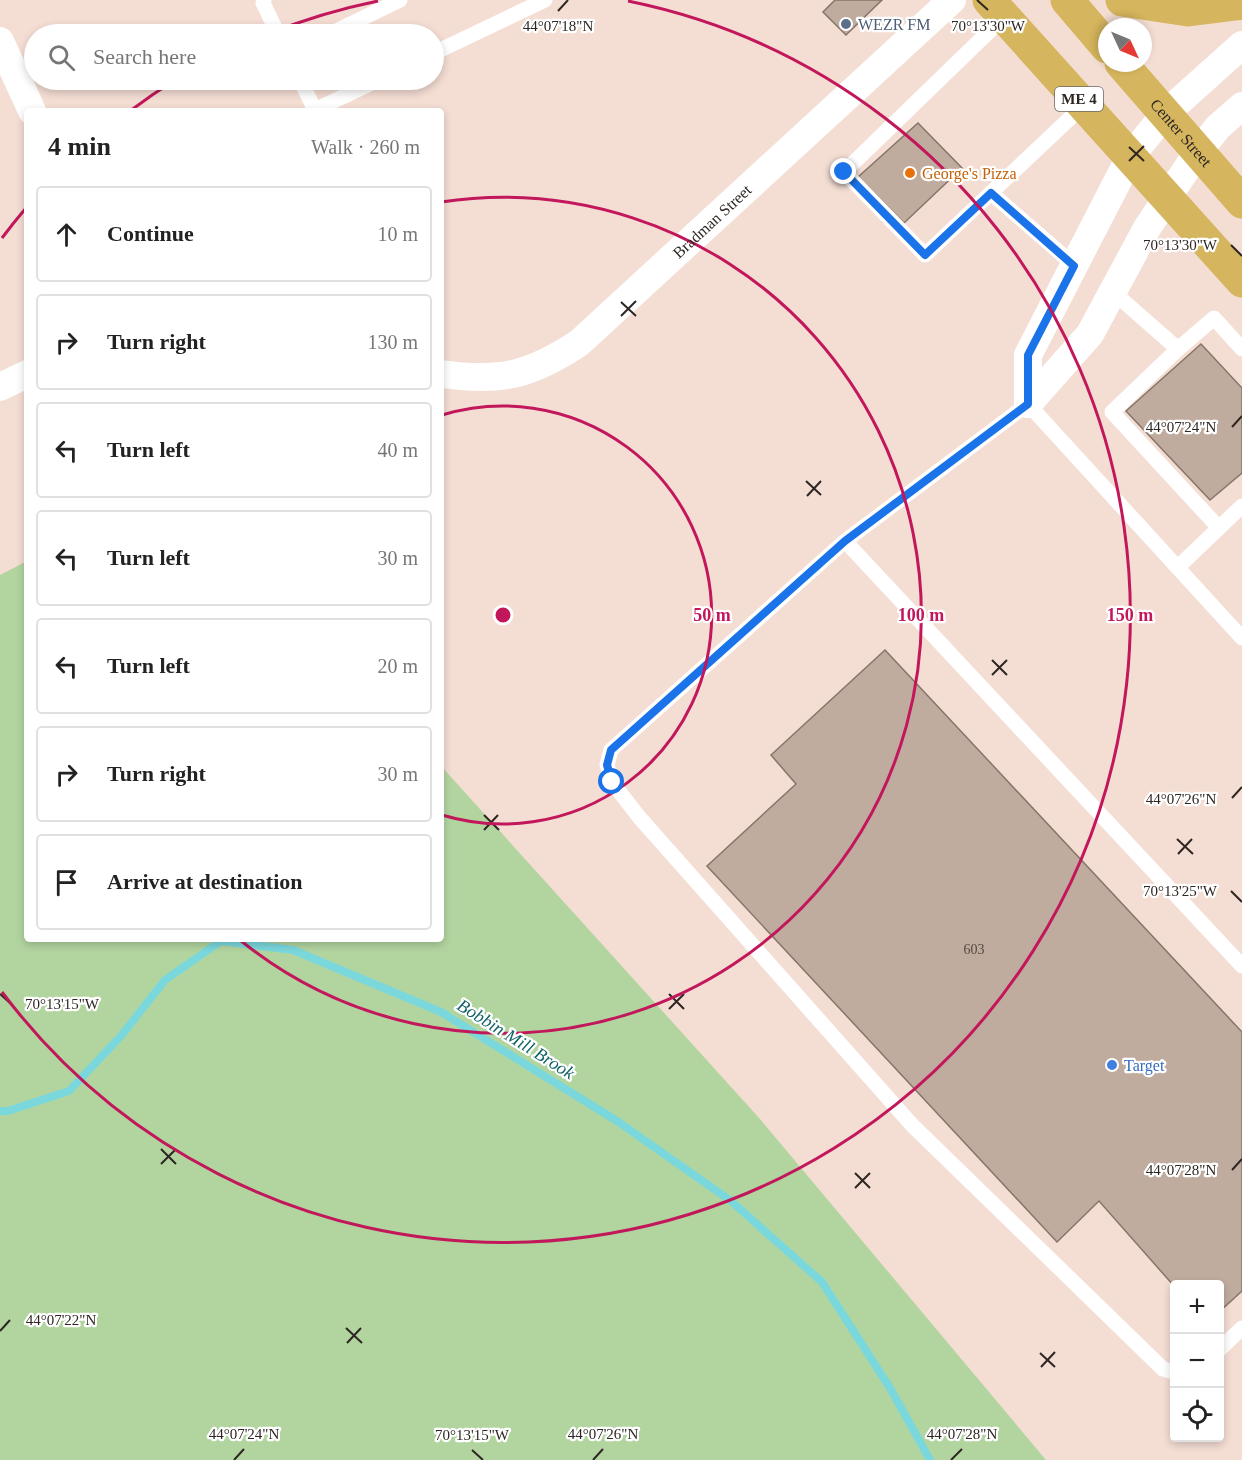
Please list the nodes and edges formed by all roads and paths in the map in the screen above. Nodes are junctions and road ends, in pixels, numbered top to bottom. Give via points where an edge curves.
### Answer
1 (400, 0) edge
2 (545, 0) edge
3 (952, 0) edge
4 (1067, 0) edge
5 (1122, 0) edge
6 (265, 1) edge
7 (1242, 3) edge
8 (997, 8) edge
9 (274, 24) edge
10 (351, 24) edge
11 (1098, 36) edge
12 (0, 41) edge
13 (1242, 45) edge
14 (444, 48) edge
15 (1129, 72) edge
16 (305, 90) edge
17 (357, 90) edge
18 (1084, 105) junction
19 (1242, 105) edge
20 (31, 108) edge
21 (314, 108) edge
22 (319, 108) edge
23 (1165, 114) junction
24 (1198, 152) junction
25 (1130, 156) junction
26 (991, 193) junction
27 (1168, 199) junction
28 (1242, 202) edge
29 (1074, 266) junction
30 (1242, 281) edge
31 (1113, 292) junction
32 (1178, 349) junction
33 (1242, 349) edge
34 (444, 374) edge
35 (24, 375) edge
36 (0, 387) edge
37 (1028, 404) junction
38 (1242, 506) edge
39 (1219, 528) junction
40 (845, 541) junction
41 (1178, 567) junction
42 (1242, 638) edge
43 (1242, 966) edge
44 (1242, 1328) edge
45 (1224, 1345) edge
46 (1170, 1371) edge

1 - 10 lane
2 - 14 lane
3 - 34 street, Bradman Street via 579,344 553,361 509,376
4 - 11 highway
5 - 7 highway via 1188,10
6 - 9 lane
8 - 18 highway, ME 4
8 - 26 lane via 844,172 925,255
12 - 20 street
13 - 23 street
15 - 23 highway, Center Street
16 - 21 lane
17 - 22 lane
18 - 25 highway, ME 4
18 - 26 lane
19 - 24 street
23 - 24 highway, Center Street
23 - 25 street
24 - 27 street
24 - 28 highway, Center Street
25 - 27 highway, ME 4
25 - 29 street
26 - 29 lane
27 - 30 highway, ME 4
27 - 31 street via 1147,228
29 - 37 street via 1028,355
31 - 32 lane
31 - 37 street via 1090,334
32 - 33 lane via 1214,318
32 - 39 lane via 1112,412
35 - 36 street
37 - 40 lane
37 - 41 lane
38 - 39 lane
39 - 41 lane
40 - 43 lane
40 - 46 lane via 611,750 607,765 612,782 639,818 912,1125 1163,1369
41 - 42 lane
44 - 45 lane

